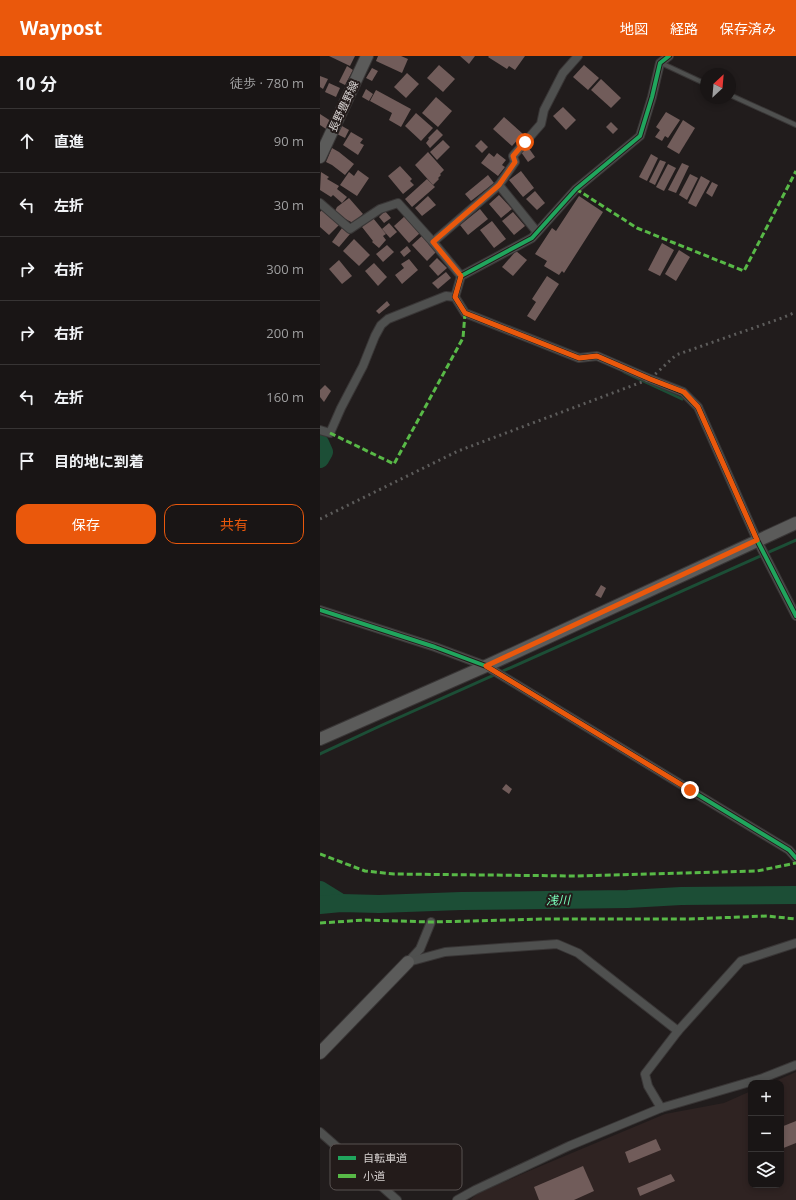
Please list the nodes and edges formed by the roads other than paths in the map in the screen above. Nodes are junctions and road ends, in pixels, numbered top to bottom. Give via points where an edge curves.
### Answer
1 (367, 56) edge
2 (578, 56) edge
3 (669, 56) edge
4 (660, 63) junction
5 (700, 81) edge
6 (736, 98) edge
7 (796, 125) edge
8 (320, 157) edge
9 (499, 185) junction
10 (320, 203) edge
11 (537, 232) junction
12 (433, 242) junction
13 (461, 276) junction
14 (455, 297) junction
15 (320, 430) edge
16 (796, 523) edge
17 (757, 540) junction
18 (320, 610) edge
19 (796, 616) edge
20 (486, 666) junction
21 (320, 739) edge
22 (796, 858) edge
23 (431, 922) dead end
24 (796, 943) edge
25 (408, 962) junction
26 (678, 1031) junction
27 (320, 1053) edge
28 (796, 1065) edge
29 (660, 1108) junction
30 (320, 1132) edge
31 (334, 1144) edge
32 (386, 1190) edge
33 (397, 1200) edge
34 (457, 1200) edge

1 - 8 street, 長野豊野線
2 - 9 street via 563,73 544,110 541,124 513,156 515,162
3 - 4 street
4 - 5 lane
4 - 11 street via 640,136 576,189
6 - 7 lane
9 - 11 street
9 - 12 street
10 - 12 street via 350,229 380,210 398,203
11 - 13 street via 532,238
12 - 13 street
13 - 14 street
14 - 15 street via 446,296 388,319 381,325 364,366 330,433
14 - 17 street via 465,313 579,358 597,356 684,392 698,407
16 - 17 street
17 - 19 street
17 - 20 street
18 - 20 street
20 - 21 street
20 - 22 street via 790,850
23 - 25 street via 420,949
24 - 26 street via 741,962
25 - 26 street via 446,952 557,944 578,952
25 - 27 street
26 - 29 street via 645,1074 648,1086
28 - 29 street via 763,1078
29 - 34 street via 569,1146
30 - 31 street
32 - 33 street

